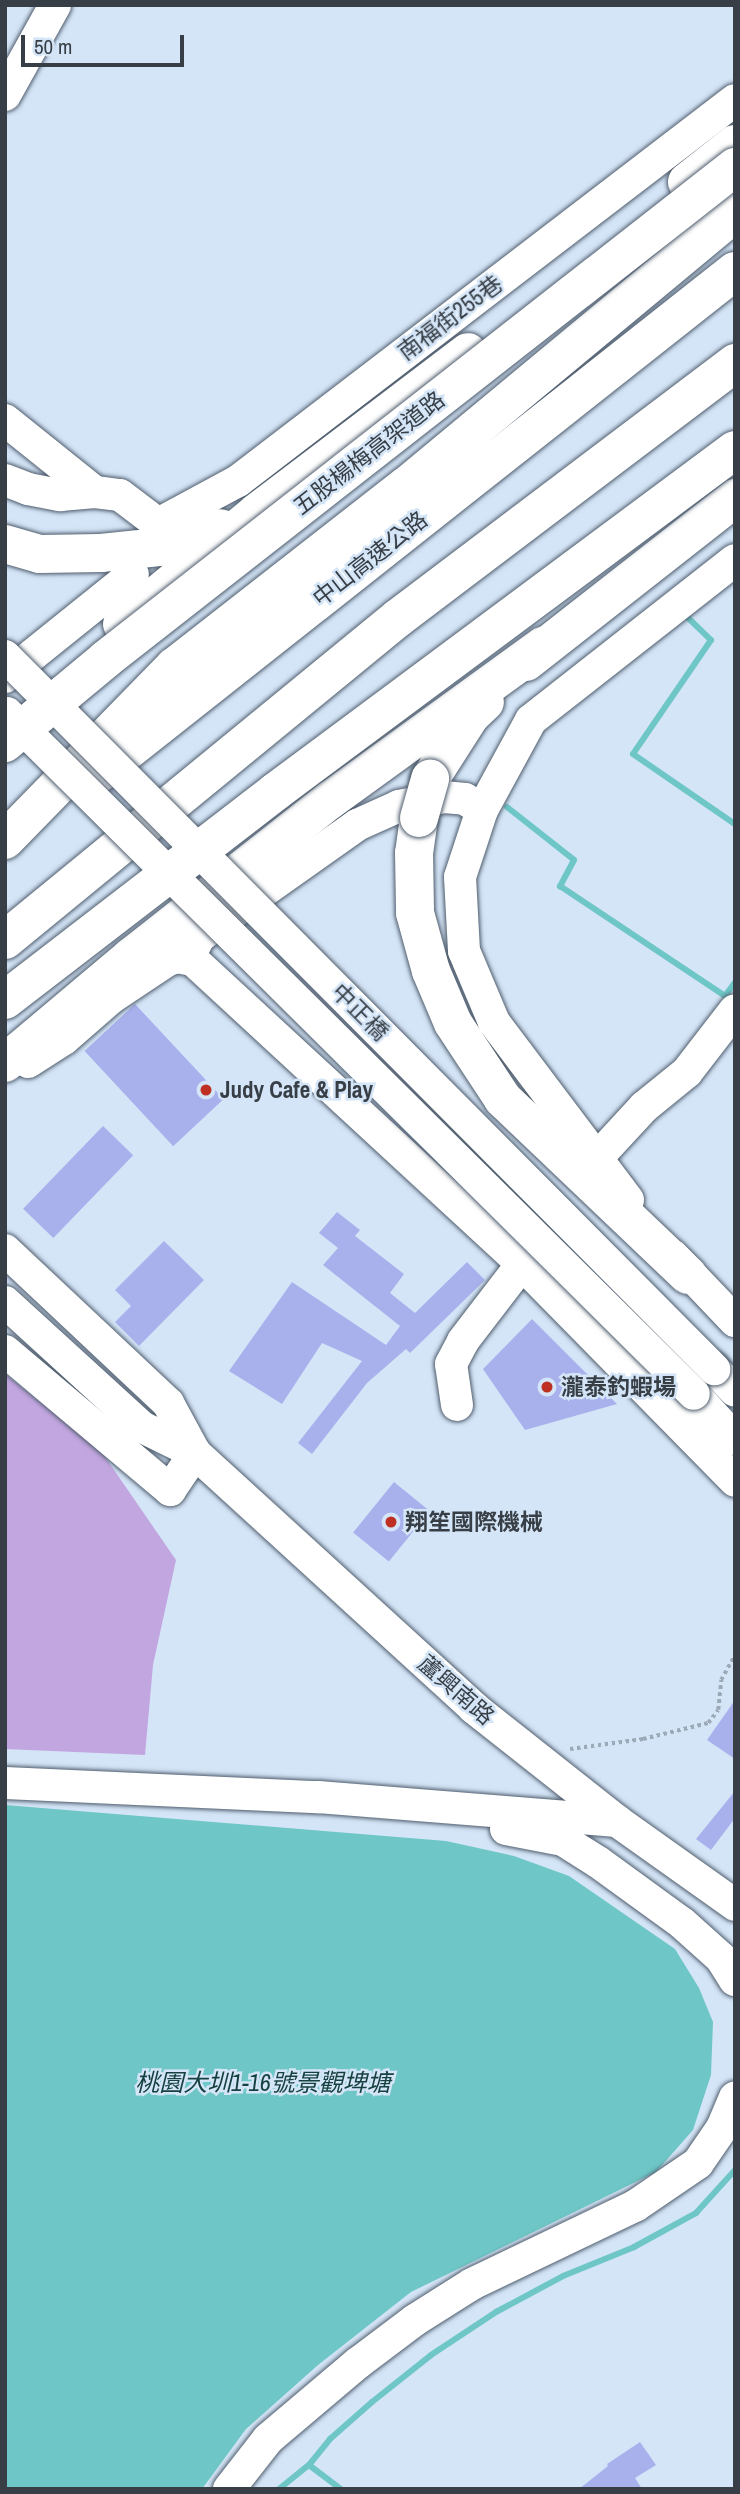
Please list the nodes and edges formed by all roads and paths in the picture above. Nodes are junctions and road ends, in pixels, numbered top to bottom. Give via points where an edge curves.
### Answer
1 (55, 5) edge
2 (5, 95) edge
3 (735, 100) edge
4 (735, 144) edge
5 (735, 167) edge
6 (735, 213) edge
7 (735, 271) edge
8 (735, 363) edge
9 (5, 420) edge
10 (735, 450) edge
11 (5, 480) edge
12 (96, 492) junction
13 (735, 498) edge
14 (256, 513) junction
15 (5, 544) edge
16 (735, 560) edge
17 (133, 574) dead end
18 (543, 646) junction
19 (5, 656) edge
20 (5, 677) edge
21 (5, 711) edge
22 (5, 726) edge
23 (5, 743) edge
24 (482, 810) junction
25 (5, 840) edge
26 (5, 848) edge
27 (5, 940) edge
28 (192, 960) junction
29 (5, 1000) edge
30 (735, 1010) edge
31 (5, 1063) edge
32 (5, 1076) edge
33 (596, 1159) junction
34 (5, 1250) edge
35 (522, 1264) junction
36 (688, 1275) junction
37 (5, 1302) edge
38 (735, 1321) edge
39 (5, 1351) edge
40 (724, 1380) edge
41 (457, 1405) dead end
42 (735, 1439) edge
43 (195, 1453) junction
44 (735, 1481) edge
45 (735, 1654) edge
46 (567, 1749) dead end
47 (5, 1783) edge
48 (453, 1808) junction
49 (617, 1821) junction
50 (735, 1905) edge
51 (735, 1980) edge
52 (735, 2098) edge
53 (229, 2489) edge

1 - 2 street
3 - 12 street, 南福街255巷 via 238,481 158,524 120,495
4 - 14 highway
5 - 23 highway, 五股楊梅高架道路, bridge
6 - 25 highway via 406,486 174,667
7 - 26 highway, 中山高速公路
8 - 27 highway via 398,618
9 - 12 street
10 - 29 highway, bridge
11 - 12 street via 60,495
13 - 18 highway
14 - 15 highway via 179,545 40,554
14 - 22 highway
16 - 24 street via 531,720
17 - 20 street
18 - 31 highway via 330,800
18 - 36 highway, bridge via 471,715 430,779 414,853 415,914 431,971 453,1023 503,1099
19 - 40 street, 中正橋, bridge
21 - 42 street, 中正橋, bridge
24 - 28 street via 464,799 444,797 399,806 357,825 200,937
24 - 33 street via 460,877 464,951 494,1023
28 - 32 street via 167,960 111,998 64,1039
28 - 35 street
30 - 33 street via 687,1072 644,1107
33 - 36 street
34 - 43 street, 蘆興南路 via 167,1403
35 - 41 street via 463,1341 451,1364
35 - 44 street
36 - 38 street
37 - 43 street, 蘆興南路 via 142,1427
39 - 43 street via 170,1490
43 - 49 street, 蘆興南路 via 474,1708
45 - 46 path via 721,1679 718,1710 708,1723 643,1740
47 - 48 street
48 - 49 street
48 - 51 street via 511,1832 563,1840 682,1923 721,1958
49 - 50 street, 蘆興南路
52 - 53 street via 722,2128 698,2163 635,2206 472,2284 415,2320 268,2439

